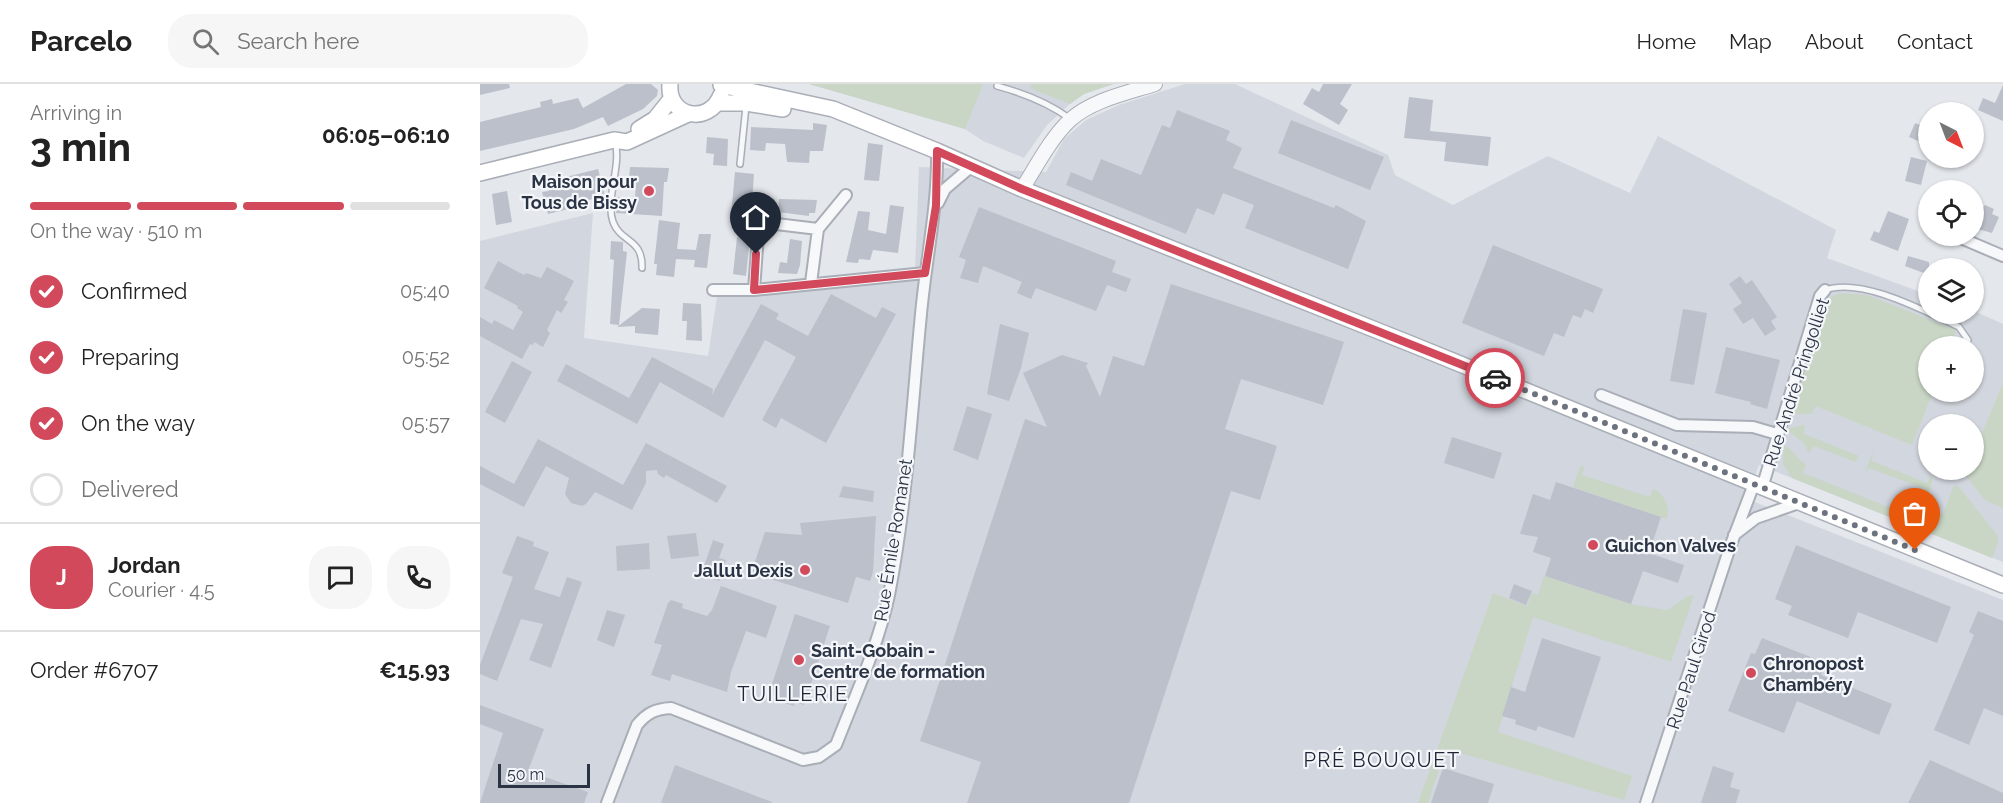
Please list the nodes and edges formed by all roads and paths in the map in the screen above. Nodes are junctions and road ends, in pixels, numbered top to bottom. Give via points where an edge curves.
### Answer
1 (721, 84) edge
2 (1155, 84) edge
3 (997, 86) dead end
4 (671, 92) edge
5 (747, 97) junction
6 (718, 103) junction
7 (688, 114) junction
8 (1071, 119) junction
9 (616, 140) junction
10 (937, 151) junction
11 (740, 164) dead end
12 (972, 166) junction
13 (480, 173) edge
14 (1022, 189) junction
15 (846, 195) dead end
16 (936, 206) junction
17 (818, 229) junction
18 (1980, 246) edge
19 (2003, 256) edge
20 (642, 268) dead end
21 (925, 273) junction
22 (811, 283) junction
23 (713, 290) dead end
24 (754, 290) junction
25 (1825, 290) joint
26 (1965, 336) edge
27 (1601, 395) dead end
28 (1777, 434) junction
29 (1758, 486) junction
30 (1799, 503) junction
31 (1734, 536) junction
32 (2003, 585) edge
33 (607, 803) edge
34 (1646, 803) edge

1 - 5 main road
1 - 6 main road
2 - 8 street via 1091,106
3 - 8 lane via 1052,106
4 - 7 main road via 678,109
4 - 9 main road via 655,119
5 - 6 main road
5 - 10 main road via 833,109
5 - 11 lane
6 - 7 main road via 705,114
7 - 9 main road via 627,142
8 - 14 street
9 - 13 main road
9 - 20 lane via 612,219 638,248
10 - 12 main road
10 - 16 street, Rue Émile Romanet
12 - 14 main road
12 - 16 street, Rue Émile Romanet via 945,189
14 - 29 main road
15 - 17 street
16 - 21 street, Rue Émile Romanet
17 - 22 street
17 - 24 street via 768,223 758,235
18 - 19 street
21 - 22 street
21 - 33 street, Rue Émile Romanet via 889,594 881,626 836,745 819,757 803,760 671,708 658,709 645,715 631,736
22 - 24 street
23 - 24 street
25 - 26 lane, Rue André Pringolliet via 1835,286 1866,289 1959,327
25 - 28 street, Rue André Pringolliet
27 - 28 street via 1677,425 1753,426
28 - 29 street, Rue André Pringolliet
29 - 30 main road
29 - 31 street, Rue Paul Girod
30 - 31 street via 1756,518
30 - 32 main road
31 - 34 street, Rue Paul Girod

